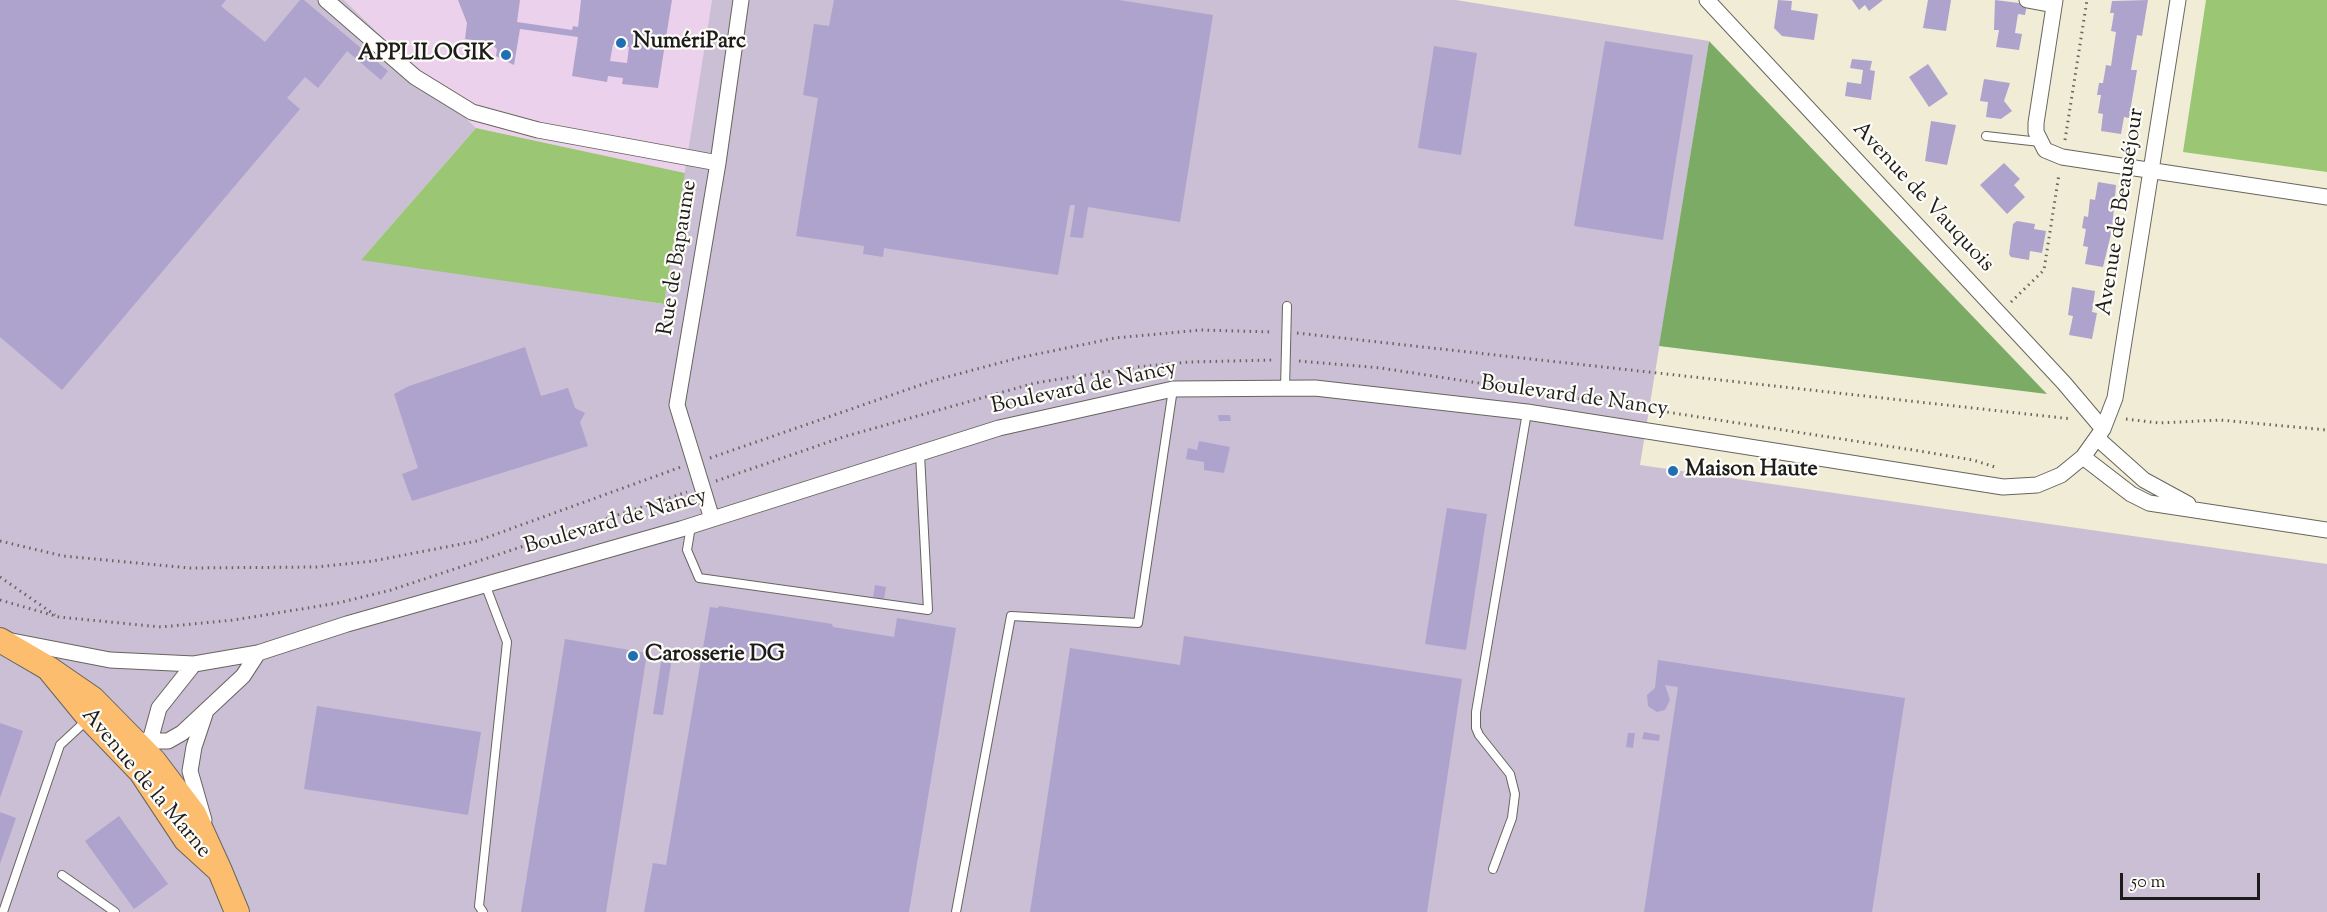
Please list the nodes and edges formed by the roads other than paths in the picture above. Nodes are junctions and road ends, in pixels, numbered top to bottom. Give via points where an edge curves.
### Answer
1 (326, 0) edge
2 (741, 0) edge
3 (1707, 0) edge
4 (2027, 0) edge
5 (2178, 0) edge
6 (2055, 2) edge
7 (1986, 136) dead end
8 (2040, 142) junction
9 (718, 163) junction
10 (2151, 171) junction
11 (2327, 197) edge
12 (1287, 306) dead end
13 (1285, 388) junction
14 (1173, 389) junction
15 (1527, 412) junction
16 (2100, 434) junction
17 (920, 454) junction
18 (2083, 457) junction
19 (2202, 509) junction
20 (712, 519) junction
21 (691, 526) junction
22 (2327, 530) edge
23 (485, 584) junction
24 (0, 639) edge
25 (258, 653) junction
26 (194, 664) junction
27 (48, 668) junction
28 (205, 714) junction
29 (89, 718) junction
30 (108, 738) junction
31 (146, 747) junction
32 (161, 801) junction
33 (1493, 869) dead end
34 (220, 872) junction
35 (62, 874) dead end
36 (3, 912) edge
37 (115, 912) edge
38 (237, 912) edge
39 (483, 912) edge
40 (956, 912) edge

1 - 9 street via 415,77 472,112 538,130
2 - 9 street, Rue de Bapaume
3 - 16 street, Avenue de Vauquois via 2040,357
4 - 6 street
5 - 10 street, Avenue de Beauséjour
6 - 8 street via 2036,123
7 - 8 lane
8 - 10 street via 2054,155
9 - 20 street, Rue de Bapaume via 677,405
10 - 11 street
10 - 16 street, Avenue de Beauséjour via 2122,356 2109,415
12 - 13 lane
13 - 14 street, Boulevard de Nancy
13 - 15 street, Boulevard de Nancy
14 - 17 street, Boulevard de Nancy via 999,428
14 - 40 lane via 1138,623 1011,615
15 - 18 street, Boulevard de Nancy via 2003,487 2026,487 2052,480
15 - 33 lane via 1476,712 1479,735 1510,774 1515,794 1512,818
16 - 18 street, Boulevard de Nancy
16 - 19 street, Avenue de Vauquois via 2144,480 2176,500
17 - 20 street, Boulevard de Nancy
17 - 21 lane via 928,610 699,578 687,550
18 - 19 street via 2139,500
19 - 22 street
20 - 21 street, Boulevard de Nancy
21 - 23 street, Boulevard de Nancy
23 - 25 street, Boulevard de Nancy
23 - 39 lane via 507,642 479,906
24 - 26 street, Boulevard de Nancy via 110,660
24 - 27 main road, Avenue de la Marne
25 - 26 street, Boulevard de Nancy
25 - 28 street via 243,676
26 - 31 street via 159,708
27 - 29 main road, Avenue de la Marne
27 - 31 main road, Avenue de la Marne via 93,699
28 - 31 street via 168,741
28 - 34 street via 190,771
29 - 30 main road, Avenue de la Marne
29 - 36 lane via 60,745
30 - 31 street
30 - 32 main road, Avenue de la Marne via 141,772
31 - 32 street
31 - 34 main road, Avenue de la Marne via 194,814
32 - 34 main road, Avenue de la Marne via 186,840
34 - 38 main road, Avenue de la Marne
35 - 37 lane

